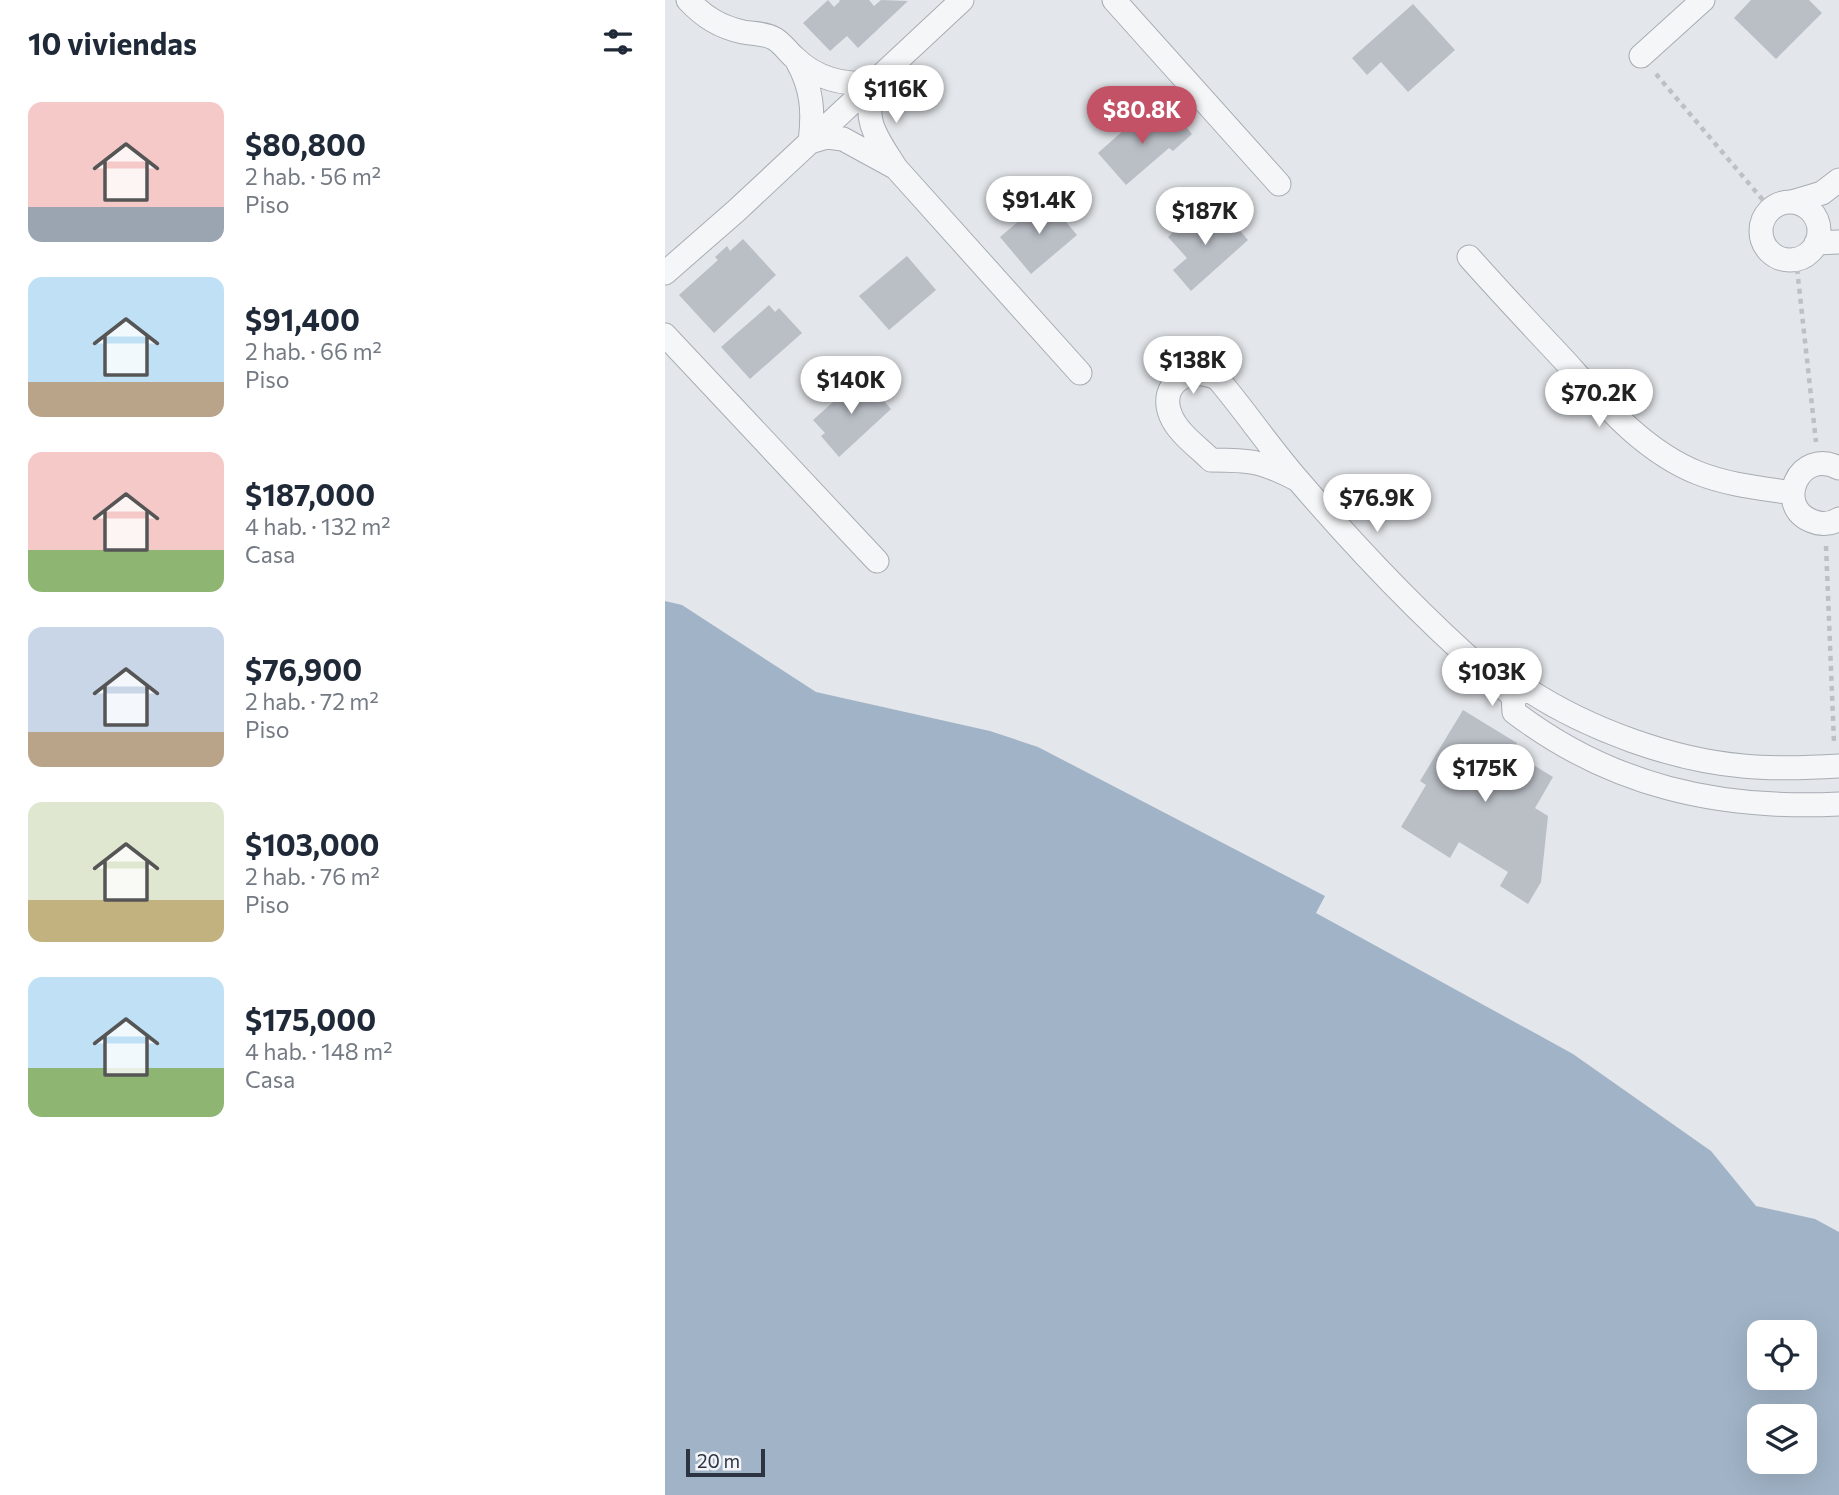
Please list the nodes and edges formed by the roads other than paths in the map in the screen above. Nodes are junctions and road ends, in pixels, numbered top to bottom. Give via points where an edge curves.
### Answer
1 (688, 0) edge
2 (962, 0) edge
3 (1114, 0) edge
4 (1703, 0) edge
5 (1641, 56) road end
6 (796, 60) junction
7 (873, 84) junction
8 (810, 142) junction
9 (896, 168) junction
10 (1839, 180) edge
11 (1279, 184) dead end
12 (1781, 206) junction
13 (1839, 242) edge
14 (1816, 243) junction
15 (1469, 257) dead end
16 (665, 273) edge
17 (665, 335) edge
18 (1080, 373) dead end
19 (1829, 466) edge
20 (1296, 479) junction
21 (1793, 493) junction
22 (1832, 521) edge
23 (877, 561) dead end
24 (1513, 696) junction
25 (1837, 766) edge
26 (1839, 803) edge

1 - 6 street via 723,27 776,39
2 - 7 street
3 - 11 street
4 - 5 street
6 - 7 street via 838,83
6 - 8 street via 811,97
7 - 8 street
7 - 9 street via 869,117
8 - 9 street via 843,139
8 - 16 street
9 - 18 street
10 - 12 street via 1822,193
12 - 14 street via 1801,204 1815,216
12 - 14 street via 1765,215 1761,232 1766,248 1779,258 1796,259
13 - 14 street
15 - 21 street via 1598,397 1663,455 1728,482
17 - 23 street
19 - 21 street via 1804,470
20 - 20 street via 1218,379 1190,374 1174,385 1169,394 1170,414 1211,460 1266,464
20 - 24 street via 1456,647
21 - 22 street via 1794,503 1806,518
24 - 25 street via 1528,690 1581,720 1699,759 1742,766
24 - 26 street via 1514,712 1538,730 1599,765 1652,785 1740,801

